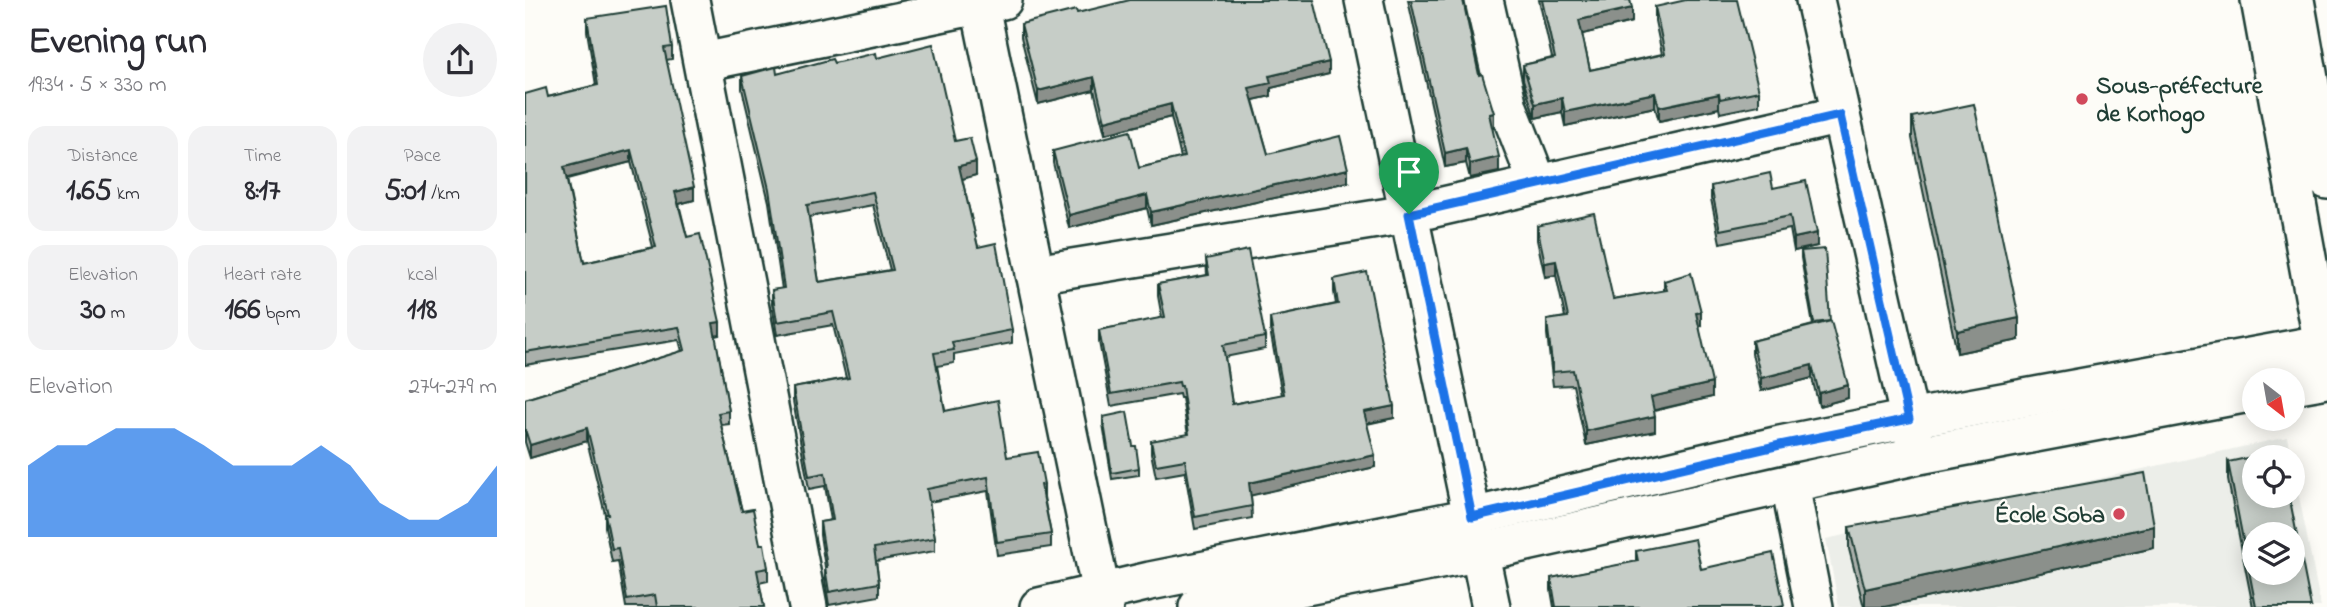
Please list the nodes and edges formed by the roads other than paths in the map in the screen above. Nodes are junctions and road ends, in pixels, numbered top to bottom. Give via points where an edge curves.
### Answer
1 (690, 0) edge
2 (1364, 0) edge
3 (1484, 0) edge
4 (1815, 0) edge
5 (2260, 0) edge
6 (2295, 0) edge
7 (992, 3) edge
8 (2315, 49) edge
9 (703, 62) junction
10 (1840, 115) junction
11 (2327, 180) edge
12 (1538, 184) junction
13 (1409, 214) junction
14 (1035, 274) junction
15 (2326, 359) edge
16 (2305, 376) edge
17 (2242, 394) edge
18 (1909, 419) junction
19 (1919, 455) junction
20 (1790, 485) junction
21 (1472, 517) junction
22 (1481, 552) junction
23 (1152, 594) edge
24 (1102, 600) edge
25 (808, 607) edge
26 (1039, 607) edge
27 (1198, 607) edge
28 (1491, 607) edge
29 (1814, 607) edge

1 - 9 street
2 - 13 street
3 - 12 street via 1508,107
4 - 10 street
5 - 15 street
6 - 8 street
7 - 9 street
7 - 14 street
8 - 11 street
9 - 25 street
10 - 12 street
10 - 18 street
12 - 13 street
13 - 14 street
13 - 21 street
14 - 24 street
15 - 16 street
15 - 18 street
17 - 19 street
18 - 19 street
18 - 21 street
19 - 20 street
20 - 22 street
20 - 29 street
21 - 22 street
21 - 23 street
22 - 27 street
22 - 28 street
23 - 24 street
24 - 26 street

